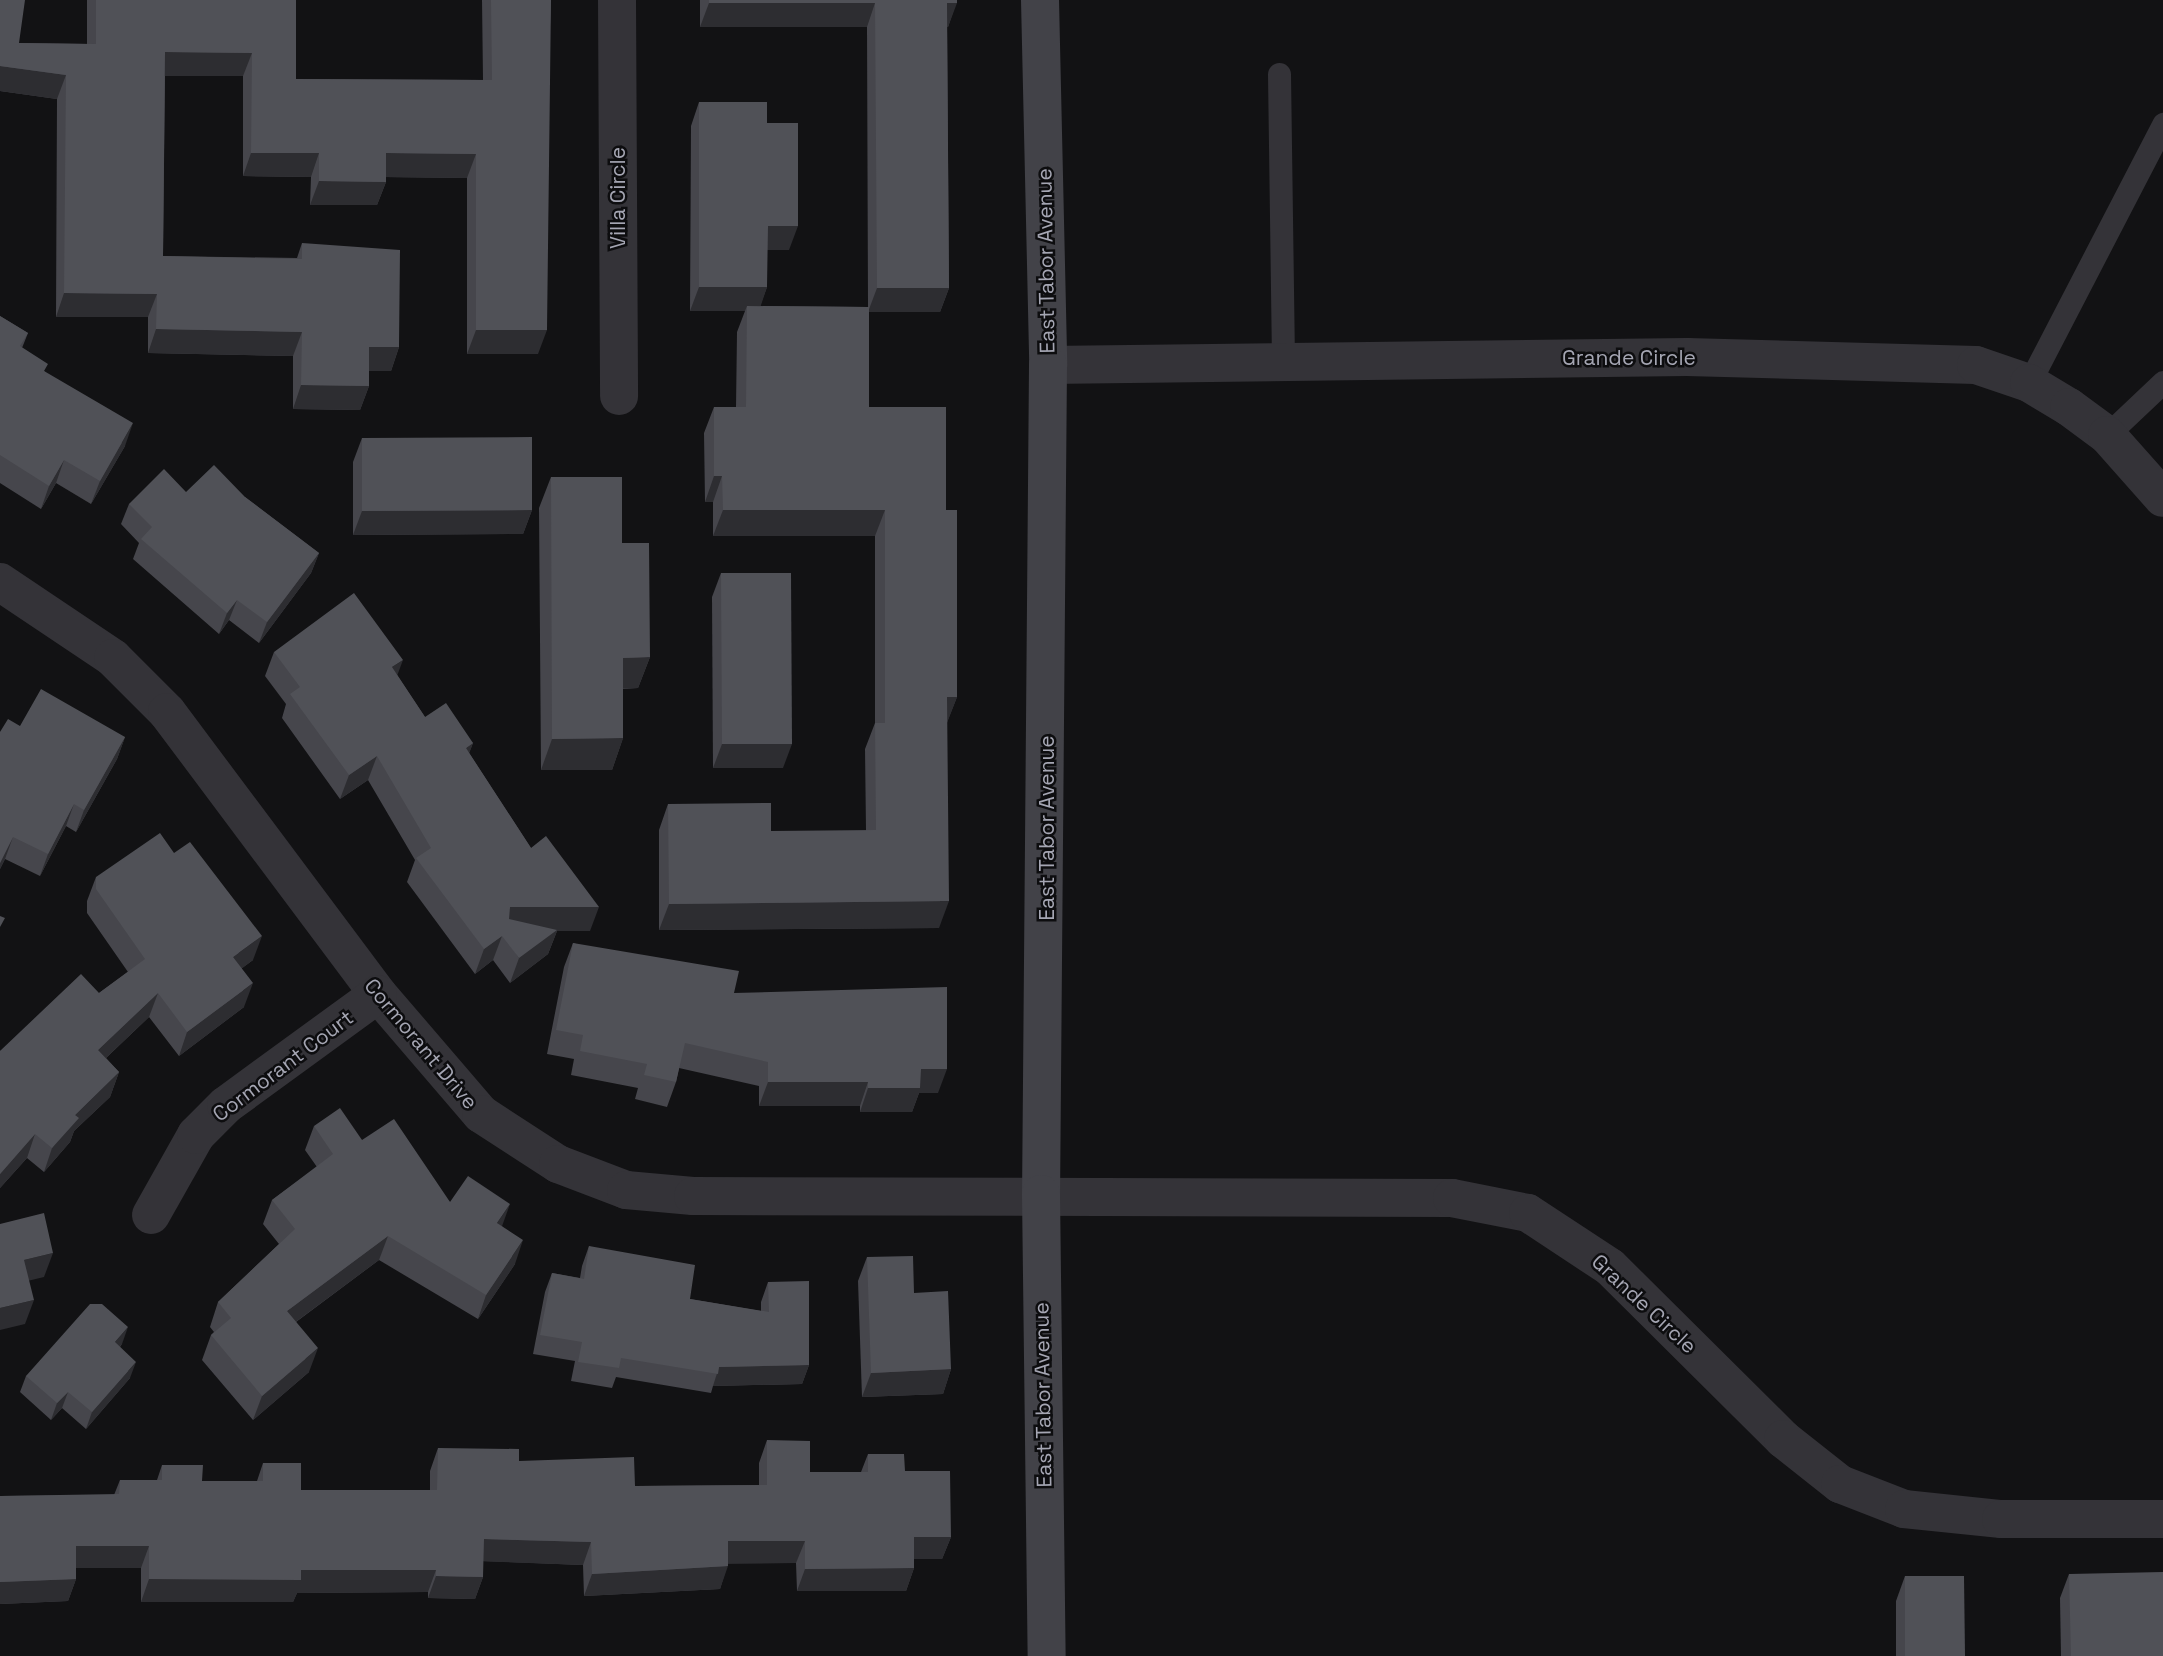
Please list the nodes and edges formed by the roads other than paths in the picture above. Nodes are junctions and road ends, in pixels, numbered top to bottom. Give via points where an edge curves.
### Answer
1 (617, 0) edge
2 (1040, 0) edge
3 (1279, 74) dead end
4 (2163, 124) edge
5 (1283, 359) junction
6 (1048, 365) junction
7 (2163, 382) edge
8 (2029, 383) junction
9 (618, 397) dead end
10 (2108, 435) junction
11 (2163, 498) edge
12 (1, 584) edge
13 (378, 994) junction
14 (1041, 1194) junction
15 (151, 1215) dead end
16 (2163, 1519) edge
17 (1046, 1656) edge

1 - 9 street, Villa Circle
2 - 6 main road, East Tabor Avenue
3 - 5 lane
4 - 8 lane
5 - 6 street, Grande Circle
5 - 8 street, Grande Circle via 1922,360 1976,365
6 - 14 main road, East Tabor Avenue
7 - 10 lane
8 - 10 street, Grande Circle
10 - 11 street, Grande Circle
12 - 13 street, Cormorant Drive via 113,658 167,712
13 - 14 street, Cormorant Drive via 481,1114 558,1164 626,1190 693,1196
13 - 15 street, Cormorant Court via 226,1105 196,1135
14 - 16 street, Grande Circle via 1452,1198 1528,1213 1610,1267 1783,1439 1840,1484 1904,1509 2001,1520
14 - 17 main road, East Tabor Avenue

